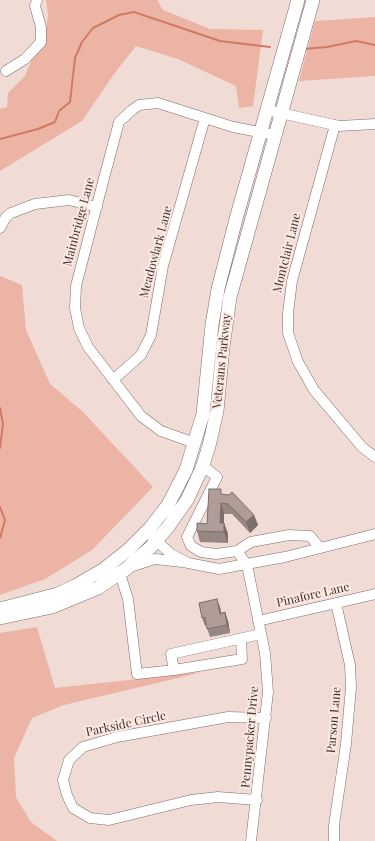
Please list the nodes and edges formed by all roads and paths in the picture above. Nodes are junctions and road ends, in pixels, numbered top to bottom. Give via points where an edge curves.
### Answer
1 (37, 0) edge
2 (298, 0) edge
3 (310, 1) edge
4 (6, 72) dead end
5 (267, 110) junction
6 (281, 113) junction
7 (205, 118) junction
8 (375, 124) edge
9 (335, 125) junction
10 (261, 133) junction
11 (275, 135) junction
12 (98, 207) junction
13 (0, 228) edge
14 (113, 380) junction
15 (195, 443) junction
16 (375, 457) edge
17 (202, 466) junction
18 (146, 532) junction
19 (375, 534) edge
20 (157, 540) junction
21 (320, 548) junction
22 (237, 551) junction
23 (188, 563) junction
24 (247, 565) junction
25 (123, 572) junction
26 (375, 594) edge
27 (336, 603) junction
28 (0, 609) edge
29 (0, 618) edge
30 (258, 621) junction
31 (261, 634) junction
32 (240, 639) junction
33 (174, 670) junction
34 (266, 718) junction
35 (257, 800) junction
36 (250, 841) edge
37 (334, 841) edge

1 - 4 street via 34,6 41,27 40,42 26,58
2 - 5 main road, Veterans Parkway
3 - 6 main road, Veterans Parkway
5 - 6 street
5 - 10 main road, Veterans Parkway
6 - 9 street
6 - 11 main road, Veterans Parkway
7 - 10 street, Mainbridge Lane
7 - 12 street, Mainbridge Lane via 158,103 148,103 132,110 119,122
7 - 14 street, Meadowlark Lane via 164,266 149,340 141,355
8 - 9 street
9 - 16 street, Montclair Lane via 292,281 288,333 300,367 314,390 362,447
10 - 11 street, Mainbridge Lane
10 - 15 main road, Veterans Parkway via 218,289 204,409
11 - 17 main road, Veterans Parkway via 230,297 217,411
12 - 13 street via 69,200 44,202 12,213 6,217
12 - 14 street, Mainbridge Lane via 76,286 75,308 83,338
14 - 15 street, Mainbridge Lane via 151,425
15 - 18 main road via 191,459 175,493
17 - 20 main road, Veterans Parkway via 184,505
17 - 22 street via 217,477 188,537 191,546 201,552 216,554
18 - 20 street
18 - 28 main road via 116,560 76,586 35,601
19 - 21 street
20 - 23 street via 172,554
20 - 25 main road, Veterans Parkway
21 - 22 street via 310,536 289,535 251,542
21 - 24 street
22 - 24 street
23 - 24 street via 219,569
23 - 25 street via 155,559
24 - 30 street, Pennypacker Drive
25 - 29 main road, Veterans Parkway via 94,591 62,604
25 - 33 street via 137,674
26 - 27 street, Pinafore Lane
27 - 30 street, Pinafore Lane
27 - 37 street, Parson Lane via 350,665 351,687
30 - 31 street, Pennypacker Drive
31 - 32 street
31 - 34 street, Pennypacker Drive via 268,685
32 - 33 street via 171,654
32 - 33 street via 242,659
34 - 35 street, Pennypacker Drive
34 - 35 street, Parkside Circle via 228,717 83,747 69,760 62,780 73,808 90,818 110,820 191,800
35 - 36 street, Pennypacker Drive

